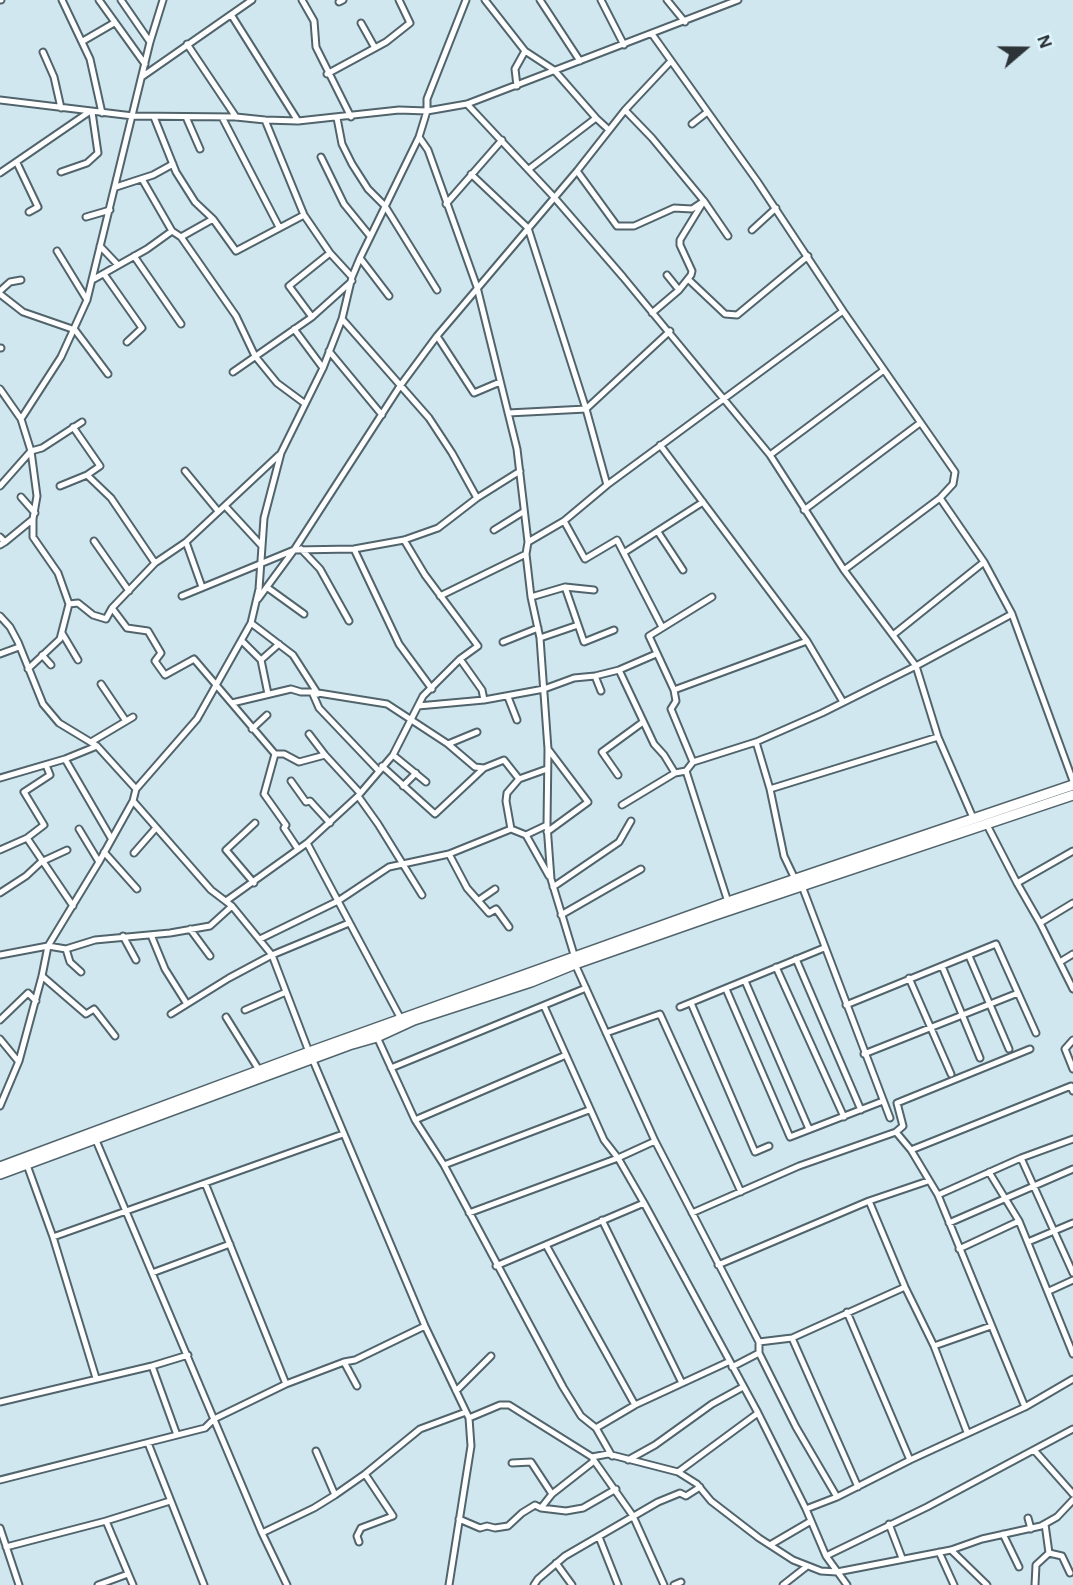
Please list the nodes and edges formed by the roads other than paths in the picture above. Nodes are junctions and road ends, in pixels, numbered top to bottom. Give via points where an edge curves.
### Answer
1 (63, 0) edge
2 (99, 0) edge
3 (121, 0) edge
4 (163, 0) edge
5 (252, 0) edge
6 (302, 0) edge
7 (399, 0) edge
8 (466, 0) edge
9 (485, 0) edge
10 (540, 0) edge
11 (601, 0) edge
12 (667, 0) edge
13 (712, 0) edge
14 (738, 0) edge
15 (715, 10) junction
16 (232, 16) junction
17 (685, 22) junction
18 (114, 23) junction
19 (361, 23) dead end
20 (652, 34) junction
21 (83, 41) junction
22 (150, 42) junction
23 (187, 44) junction
24 (624, 45) junction
25 (376, 48) junction
26 (525, 51) junction
27 (43, 52) dead end
28 (580, 61) junction
29 (670, 62) junction
30 (145, 64) junction
31 (554, 70) junction
32 (327, 74) junction
33 (143, 76) junction
34 (517, 86) junction
35 (0, 100) edge
36 (467, 104) junction
37 (61, 108) junction
38 (625, 110) junction
39 (427, 111) junction
40 (90, 112) junction
41 (102, 113) junction
42 (706, 113) junction
43 (133, 116) junction
44 (154, 117) junction
45 (186, 117) junction
46 (222, 117) junction
47 (236, 117) junction
48 (351, 117) junction
49 (337, 118) junction
50 (596, 118) junction
51 (265, 120) junction
52 (298, 121) junction
53 (692, 124) dead end
54 (609, 130) junction
55 (419, 137) junction
56 (502, 140) junction
57 (200, 149) dead end
58 (321, 157) dead end
59 (17, 163) junction
60 (173, 164) junction
61 (529, 169) junction
62 (577, 171) junction
63 (61, 172) dead end
64 (0, 173) edge
65 (471, 174) junction
66 (142, 179) junction
67 (116, 187) junction
68 (553, 196) junction
69 (704, 201) junction
70 (446, 204) junction
71 (384, 206) junction
72 (776, 208) junction
73 (110, 209) junction
74 (29, 212) dead end
75 (304, 215) junction
76 (86, 217) dead end
77 (213, 219) junction
78 (279, 227) junction
79 (528, 228) junction
80 (752, 230) dead end
81 (172, 231) junction
82 (370, 236) junction
83 (728, 236) dead end
84 (181, 237) junction
85 (100, 246) junction
86 (57, 251) dead end
87 (330, 253) junction
88 (134, 256) junction
89 (808, 256) junction
90 (360, 258) junction
91 (118, 265) junction
92 (104, 274) junction
93 (667, 275) dead end
94 (93, 279) junction
95 (352, 279) junction
96 (688, 279) junction
97 (21, 280) dead end
98 (477, 287) junction
99 (438, 290) dead end
100 (679, 290) junction
101 (0, 293) edge
102 (389, 296) dead end
103 (87, 300) junction
104 (843, 312) junction
105 (653, 313) junction
106 (312, 317) junction
107 (342, 318) junction
108 (181, 324) dead end
109 (294, 329) junction
110 (75, 330) junction
111 (670, 331) junction
112 (437, 336) junction
113 (127, 342) dead end
114 (329, 351) junction
115 (255, 356) junction
116 (323, 368) junction
117 (884, 370) junction
118 (233, 372) dead end
119 (108, 374) dead end
120 (500, 382) junction
121 (400, 386) junction
122 (0, 389) edge
123 (724, 399) junction
124 (304, 403) junction
125 (586, 410) junction
126 (508, 413) junction
127 (382, 415) junction
128 (21, 419) junction
129 (82, 422) dead end
130 (920, 423) junction
131 (73, 427) junction
132 (660, 445) junction
133 (31, 452) junction
134 (281, 453) junction
135 (770, 455) junction
136 (185, 471) dead end
137 (520, 471) junction
138 (87, 475) junction
139 (607, 485) junction
140 (0, 486) edge
141 (60, 486) dead end
142 (21, 497) dead end
143 (477, 498) junction
144 (940, 498) junction
145 (703, 502) junction
146 (226, 507) junction
147 (804, 510) junction
148 (218, 511) junction
149 (523, 512) junction
150 (34, 516) junction
151 (564, 522) junction
152 (494, 530) dead end
153 (658, 532) junction
154 (404, 540) junction
155 (2, 541) edge
156 (94, 541) dead end
157 (186, 542) junction
158 (528, 542) junction
159 (261, 545) junction
160 (301, 549) junction
161 (294, 550) junction
162 (354, 550) junction
163 (625, 552) junction
164 (526, 554) junction
165 (984, 562) junction
166 (155, 563) junction
167 (261, 563) junction
168 (683, 570) dead end
169 (844, 570) junction
170 (202, 587) junction
171 (565, 587) junction
172 (268, 588) junction
173 (594, 590) dead end
174 (129, 591) junction
175 (182, 596) dead end
176 (440, 596) junction
177 (531, 597) junction
178 (712, 597) dead end
179 (256, 602) junction
180 (69, 604) junction
181 (112, 608) junction
182 (304, 614) dead end
183 (1012, 614) junction
184 (0, 616) edge
185 (349, 621) dead end
186 (251, 623) junction
187 (578, 625) junction
188 (662, 627) junction
189 (538, 628) junction
190 (614, 630) dead end
191 (62, 633) junction
192 (893, 635) junction
193 (540, 638) junction
194 (242, 641) junction
195 (807, 641) junction
196 (503, 642) dead end
197 (279, 644) junction
198 (19, 647) junction
199 (0, 654) edge
200 (656, 654) junction
201 (42, 655) junction
202 (460, 659) junction
203 (78, 660) dead end
204 (261, 660) junction
205 (51, 665) dead end
206 (916, 666) junction
207 (28, 669) junction
208 (619, 670) junction
209 (596, 676) junction
210 (101, 684) dead end
211 (216, 687) junction
212 (432, 689) junction
213 (544, 689) junction
214 (674, 690) junction
215 (601, 691) dead end
216 (315, 693) junction
217 (268, 694) junction
218 (508, 696) junction
219 (484, 700) junction
220 (844, 702) junction
221 (232, 703) junction
222 (418, 706) junction
223 (267, 715) dead end
224 (133, 717) dead end
225 (411, 718) junction
226 (517, 720) dead end
227 (126, 721) junction
228 (643, 722) junction
229 (252, 729) junction
230 (477, 732) dead end
231 (309, 734) dead end
232 (938, 737) junction
233 (756, 742) junction
234 (94, 744) junction
235 (448, 744) junction
236 (548, 749) junction
237 (275, 754) junction
238 (325, 755) junction
239 (393, 755) junction
240 (65, 759) junction
241 (693, 762) junction
242 (46, 765) junction
243 (380, 768) junction
244 (484, 768) junction
245 (547, 769) junction
246 (686, 771) junction
247 (416, 773) junction
248 (675, 773) junction
249 (618, 775) dead end
250 (0, 778) edge
251 (519, 779) junction
252 (291, 781) dead end
253 (426, 782) dead end
254 (1073, 783) edge
255 (403, 786) junction
256 (135, 789) junction
257 (770, 789) junction
258 (359, 794) junction
259 (1073, 795) edge
260 (133, 800) junction
261 (622, 805) dead end
262 (974, 820) junction
263 (631, 821) dead end
264 (255, 823) dead end
265 (330, 823) junction
266 (547, 825) junction
267 (988, 825) junction
268 (79, 829) dead end
269 (155, 829) junction
270 (511, 829) junction
271 (547, 832) junction
272 (526, 835) junction
273 (27, 838) junction
274 (111, 838) junction
275 (307, 843) junction
276 (0, 849) edge
277 (298, 849) junction
278 (67, 850) dead end
279 (1073, 851) edge
280 (104, 852) junction
281 (134, 853) dead end
282 (449, 854) junction
283 (41, 862) junction
284 (99, 862) junction
285 (404, 864) junction
286 (641, 869) dead end
287 (551, 879) junction
288 (254, 883) junction
289 (798, 883) junction
290 (1017, 883) junction
291 (553, 887) junction
292 (137, 889) dead end
293 (495, 889) dead end
294 (0, 893) edge
295 (422, 895) dead end
296 (479, 900) junction
297 (748, 900) junction
298 (338, 901) junction
299 (728, 902) junction
300 (229, 903) junction
301 (1073, 903) edge
302 (73, 906) junction
303 (561, 915) junction
304 (349, 923) junction
305 (1040, 923) junction
306 (509, 927) dead end
307 (190, 929) junction
308 (151, 935) junction
309 (123, 936) junction
310 (260, 939) junction
311 (48, 946) junction
312 (824, 948) junction
313 (66, 949) junction
314 (1073, 954) edge
315 (0, 955) edge
316 (272, 955) junction
317 (210, 956) dead end
318 (969, 956) junction
319 (796, 959) junction
320 (136, 960) dead end
321 (575, 961) junction
322 (1060, 962) junction
323 (942, 966) junction
324 (776, 967) junction
325 (81, 972) dead end
326 (43, 976) junction
327 (909, 978) junction
328 (745, 981) junction
329 (586, 988) junction
330 (726, 989) junction
331 (1073, 989) edge
332 (286, 992) junction
333 (1018, 993) junction
334 (36, 1001) junction
335 (691, 1003) junction
336 (187, 1004) junction
337 (990, 1004) junction
338 (846, 1005) junction
339 (544, 1006) junction
340 (680, 1007) dead end
341 (245, 1010) dead end
342 (171, 1014) dead end
343 (962, 1015) junction
344 (226, 1017) dead end
345 (401, 1019) junction
346 (0, 1020) edge
347 (931, 1027) junction
348 (1036, 1033) dead end
349 (606, 1034) junction
350 (114, 1036) dead end
351 (377, 1037) junction
352 (0, 1039) edge
353 (1073, 1040) edge
354 (1009, 1049) dead end
355 (1030, 1049) dead end
356 (864, 1054) junction
357 (311, 1055) junction
358 (566, 1055) junction
359 (981, 1058) dead end
360 (19, 1061) junction
361 (391, 1068) junction
362 (1073, 1069) edge
363 (259, 1070) junction
364 (951, 1074) dead end
365 (1072, 1087) edge
366 (883, 1101) junction
367 (0, 1106) edge
368 (589, 1110) junction
369 (861, 1110) junction
370 (844, 1117) junction
371 (890, 1118) dead end
372 (415, 1120) junction
373 (809, 1129) junction
374 (896, 1132) junction
375 (343, 1134) junction
376 (95, 1136) junction
377 (1073, 1139) edge
378 (655, 1141) junction
379 (769, 1146) dead end
380 (911, 1150) junction
381 (1021, 1157) junction
382 (618, 1158) junction
383 (27, 1165) junction
384 (444, 1165) junction
385 (0, 1167) edge
386 (1073, 1170) edge
387 (989, 1172) junction
388 (0, 1174) edge
389 (928, 1181) junction
390 (205, 1183) junction
391 (1033, 1185) junction
392 (741, 1192) junction
393 (938, 1195) junction
394 (1004, 1198) junction
395 (869, 1201) junction
396 (644, 1203) junction
397 (126, 1211) junction
398 (469, 1213) junction
399 (692, 1213) junction
400 (602, 1220) junction
401 (1019, 1221) junction
402 (949, 1223) junction
403 (1073, 1223) edge
404 (1054, 1231) junction
405 (53, 1237) junction
406 (1028, 1242) junction
407 (230, 1244) junction
408 (546, 1245) junction
409 (960, 1249) junction
410 (718, 1265) junction
411 (496, 1266) junction
412 (152, 1273) junction
413 (1073, 1273) edge
414 (1073, 1280) edge
415 (905, 1287) junction
416 (1049, 1291) junction
417 (847, 1312) junction
418 (425, 1326) junction
419 (991, 1326) junction
420 (792, 1338) junction
421 (1070, 1340) edge
422 (759, 1342) junction
423 (934, 1346) junction
424 (759, 1353) junction
425 (1073, 1354) edge
426 (188, 1355) junction
427 (491, 1356) dead end
428 (344, 1362) junction
429 (730, 1364) junction
430 (152, 1366) junction
431 (96, 1378) junction
432 (1073, 1379) edge
433 (682, 1383) junction
434 (286, 1384) junction
435 (357, 1386) dead end
436 (743, 1387) junction
437 (456, 1391) junction
438 (0, 1402) edge
439 (635, 1405) junction
440 (1025, 1407) junction
441 (758, 1413) junction
442 (468, 1415) junction
443 (214, 1419) junction
444 (596, 1428) junction
445 (1073, 1429) edge
446 (967, 1433) junction
447 (177, 1435) junction
448 (148, 1443) junction
449 (1034, 1450) junction
450 (316, 1451) dead end
451 (612, 1456) junction
452 (593, 1459) junction
453 (628, 1460) junction
454 (910, 1460) junction
455 (512, 1463) dead end
456 (678, 1472) junction
457 (365, 1474) junction
458 (0, 1480) edge
459 (858, 1487) junction
460 (700, 1488) junction
461 (616, 1489) junction
462 (552, 1493) junction
463 (335, 1494) junction
464 (1073, 1494) edge
465 (837, 1497) junction
466 (1073, 1500) edge
467 (170, 1501) junction
468 (541, 1508) junction
469 (806, 1509) junction
470 (633, 1516) junction
471 (1028, 1518) dead end
472 (459, 1519) junction
473 (106, 1521) junction
474 (811, 1521) junction
475 (890, 1524) junction
476 (1045, 1524) junction
477 (0, 1528) edge
478 (1031, 1529) junction
479 (262, 1534) junction
480 (1003, 1534) junction
481 (599, 1537) junction
482 (359, 1542) dead end
483 (770, 1545) junction
484 (6, 1547) junction
485 (951, 1550) junction
486 (939, 1552) junction
487 (1049, 1553) junction
488 (826, 1556) junction
489 (902, 1558) junction
490 (556, 1563) junction
491 (806, 1567) junction
492 (1019, 1567) dead end
493 (837, 1572) junction
494 (1070, 1573) dead end
495 (128, 1574) junction
496 (953, 1582) edge
497 (19, 1585) edge
498 (98, 1585) edge
499 (133, 1585) edge
500 (204, 1585) edge
501 (287, 1585) edge
502 (449, 1585) edge
503 (534, 1585) edge
504 (572, 1585) edge
505 (618, 1585) edge
506 (664, 1585) edge
507 (783, 1585) edge
508 (847, 1585) edge
509 (944, 1585) edge
510 (987, 1585) edge
511 (1035, 1585) edge

1 - 21 street
2 - 18 street
3 - 22 street
4 - 22 street
5 - 16 street
6 - 32 street via 314,21 316,47
7 - 25 street via 411,23
8 - 39 street via 427,99
9 - 26 street
10 - 28 street
11 - 24 street
12 - 17 street
13 - 15 street
14 - 15 street
15 - 17 street
16 - 23 street
16 - 52 street
17 - 20 street
18 - 21 street
18 - 30 street
19 - 25 street
20 - 24 street
20 - 29 street
21 - 41 street
22 - 30 street
23 - 33 street
23 - 47 street
24 - 28 street
25 - 32 street
26 - 31 street
26 - 34 street via 515,69
27 - 37 street
28 - 31 street
29 - 38 street
29 - 42 street
30 - 33 street
31 - 34 street
31 - 50 street
32 - 48 street
33 - 43 street
34 - 36 street
35 - 37 street
36 - 39 street
36 - 56 street
37 - 40 street
38 - 54 street
38 - 69 street
39 - 48 street
39 - 55 street
40 - 41 street
40 - 59 street
40 - 63 street via 98,153 87,163
41 - 43 street
42 - 53 street
42 - 72 street
43 - 44 street
43 - 67 street
44 - 45 street
44 - 60 street
45 - 46 street
45 - 57 street
46 - 47 street
46 - 78 street
47 - 51 street
48 - 49 street
49 - 52 street
49 - 71 street via 342,144
50 - 54 street
50 - 61 street
51 - 52 street
51 - 75 street
54 - 62 street
55 - 70 street
55 - 71 street
56 - 61 street
56 - 65 street
58 - 82 street via 344,204
59 - 64 street
59 - 74 street via 38,207
60 - 66 street
60 - 77 street via 195,202
61 - 68 street
62 - 68 street
62 - 69 street via 617,226 634,226
65 - 70 street
65 - 79 street
66 - 67 street
66 - 81 street
67 - 73 street
68 - 79 street
68 - 105 street
69 - 83 street
69 - 96 street via 680,240 692,271
70 - 98 street
71 - 82 street
71 - 99 street
72 - 80 street
72 - 89 street
73 - 76 street
73 - 85 street
75 - 78 street
75 - 87 street
77 - 78 street via 236,251
77 - 84 street
79 - 98 street
79 - 125 street
81 - 84 street
81 - 88 street
82 - 90 street
84 - 115 street via 236,316
85 - 91 street
85 - 94 street
86 - 103 street
87 - 95 street
87 - 106 street via 289,286
88 - 91 street
88 - 108 street
89 - 96 street via 737,315 725,314
89 - 104 street
90 - 95 street
90 - 102 street
91 - 92 street
92 - 94 street
92 - 113 street via 142,328
93 - 100 street
94 - 103 street
95 - 106 street
95 - 107 street
96 - 100 street
97 - 101 street via 10,282
98 - 112 street
98 - 120 street
100 - 105 street
101 - 110 street via 23,312
103 - 110 street
104 - 117 street
104 - 123 street
105 - 111 street
106 - 109 street
107 - 114 street
107 - 121 street
109 - 115 street
109 - 116 street
110 - 119 street
110 - 128 street
111 - 123 street
111 - 125 street
112 - 120 street via 474,393
112 - 121 street
114 - 116 street
114 - 127 street
115 - 118 street
115 - 124 street via 277,383
116 - 124 street
117 - 130 street
117 - 135 street
120 - 126 street
121 - 127 street
121 - 143 street via 429,418
122 - 128 street
123 - 132 street
123 - 135 street
124 - 134 street
125 - 126 street
125 - 139 street
126 - 137 street
127 - 161 street
128 - 133 street
129 - 131 street
130 - 144 street via 955,472 953,484
130 - 147 street
131 - 133 street
131 - 138 street via 100,466
132 - 139 street
132 - 145 street
133 - 140 street
133 - 150 street via 37,496
134 - 146 street
134 - 159 street
135 - 147 street
136 - 148 street
137 - 143 street
137 - 149 street
138 - 141 street
138 - 166 street via 111,498
139 - 151 street
142 - 150 street
143 - 154 street via 438,528
144 - 165 street
144 - 169 street
145 - 153 street
145 - 195 street
146 - 148 street
146 - 159 street
147 - 169 street
148 - 157 street
149 - 152 street
149 - 158 street
150 - 155 street
150 - 180 street via 33,537 58,573
151 - 158 street
151 - 163 street via 585,559 617,540
153 - 163 street
153 - 168 street
154 - 162 street
154 - 176 street
156 - 174 street
157 - 166 street
157 - 170 street
158 - 164 street
159 - 167 street
160 - 161 street
160 - 162 street
160 - 185 street via 320,569
161 - 167 street
161 - 172 street
162 - 212 street via 398,644
163 - 188 street
164 - 176 street
164 - 177 street
165 - 183 street
165 - 192 street
166 - 174 street
167 - 170 street
167 - 179 street
169 - 192 street
170 - 175 street
171 - 173 street
171 - 177 street
171 - 187 street
172 - 179 street
172 - 182 street
174 - 181 street
176 - 202 street via 478,646
177 - 189 street
178 - 188 street
179 - 186 street
180 - 181 street via 78,603 106,619
180 - 191 street
181 - 211 street via 127,628 148,631 161,653 155,662 165,675 194,659
183 - 206 street
183 - 254 street
184 - 198 street
186 - 194 street
186 - 197 street
187 - 190 street via 584,642
187 - 193 street
188 - 200 street via 649,636
189 - 193 street
189 - 196 street
191 - 201 street
191 - 203 street
192 - 206 street
193 - 213 street
194 - 204 street
194 - 211 street
195 - 214 street
195 - 220 street
197 - 204 street
197 - 216 street via 293,655
198 - 199 street
198 - 207 street
200 - 208 street
200 - 214 street
201 - 205 street
201 - 207 street
202 - 212 street
202 - 219 street
204 - 217 street
206 - 220 street
206 - 232 street
207 - 234 street via 43,704 59,723
208 - 209 street
208 - 228 street
209 - 213 street
209 - 215 street
210 - 227 street
211 - 221 street
211 - 256 street via 197,719
212 - 222 street
213 - 218 street
213 - 236 street
214 - 241 street via 676,701 671,709
216 - 217 street via 291,689
216 - 225 street via 387,704
216 - 243 street via 319,708
217 - 221 street
218 - 219 street
218 - 226 street
219 - 222 street
220 - 233 street
221 - 229 street
222 - 225 street
223 - 229 street
224 - 227 street
225 - 235 street
225 - 239 street
227 - 234 street
228 - 248 street
228 - 249 street via 603,752
229 - 237 street
230 - 235 street
231 - 238 street
232 - 257 street
232 - 262 street
233 - 241 street
233 - 257 street
234 - 240 street
234 - 256 street
235 - 244 street via 475,767
236 - 245 street
236 - 271 street via 588,802
237 - 238 street via 299,762
237 - 277 street via 264,793
238 - 258 street
239 - 243 street
239 - 247 street
240 - 242 street
240 - 274 street
241 - 246 street
242 - 250 street
242 - 273 street via 50,775 24,792 44,825
243 - 255 street
243 - 258 street
244 - 251 street via 505,760
244 - 255 street via 435,814
245 - 251 street
245 - 266 street
246 - 248 street
246 - 299 street
247 - 253 street
247 - 255 street
248 - 261 street
251 - 270 street via 507,793
252 - 265 street
254 - 262 main road
256 - 260 street
257 - 289 street via 784,856
258 - 265 street
258 - 285 street
259 - 267 main road
260 - 269 street
260 - 274 street
262 - 289 main road
263 - 291 street via 619,842
264 - 288 street via 226,850
265 - 275 street
266 - 271 street
266 - 272 street
267 - 289 main road
267 - 290 street
268 - 284 street
269 - 281 street
269 - 300 street via 211,890
270 - 272 street
270 - 282 street
271 - 287 street
272 - 287 street
273 - 276 street
273 - 283 street
274 - 280 street
275 - 277 street
275 - 298 street
277 - 288 street
278 - 283 street
279 - 290 street
280 - 284 street
280 - 292 street
282 - 285 street
282 - 296 street
283 - 294 street
283 - 302 street
284 - 302 street
285 - 295 street
285 - 298 street via 389,867
286 - 303 street
287 - 291 street
288 - 300 street
289 - 297 main road
289 - 312 street
290 - 305 street
291 - 303 street
293 - 296 street
296 - 306 street via 489,913 496,909
297 - 299 main road
297 - 321 main road
298 - 304 street
298 - 310 street
299 - 321 main road
300 - 307 street via 210,926
300 - 310 street
301 - 305 street
302 - 311 street
303 - 321 street
304 - 316 street
304 - 345 street
305 - 322 street
307 - 308 street
307 - 317 street
308 - 309 street
308 - 336 street
309 - 313 street
309 - 320 street
310 - 316 street
311 - 313 street
311 - 315 street
311 - 326 street
312 - 319 street
312 - 338 street
313 - 325 street via 70,962
314 - 322 street
316 - 332 street
316 - 336 street
318 - 323 street
318 - 333 street via 996,944
318 - 337 street
319 - 324 street
319 - 369 street
321 - 329 street
321 - 345 main road
321 - 351 main road via 531,982
322 - 331 street
323 - 327 street
323 - 343 street
324 - 328 street
324 - 370 street
326 - 334 street
326 - 350 street via 86,1014 94,1009
327 - 338 street
327 - 347 street
328 - 330 street
328 - 373 street
329 - 339 street
329 - 349 street
330 - 335 street
330 - 373 street via 790,1137
332 - 341 street
332 - 357 street
333 - 337 street
333 - 348 street
334 - 346 street via 28,993
334 - 360 street
335 - 340 street
335 - 379 street via 755,1152
336 - 342 street
337 - 343 street
337 - 354 street
338 - 356 street
339 - 358 street
339 - 361 street
343 - 347 street
343 - 359 street
344 - 363 street
345 - 357 main road
347 - 356 street
347 - 364 street
349 - 378 street
349 - 392 street via 660,1014
351 - 357 main road
351 - 361 street
352 - 360 street
353 - 362 street via 1065,1049
355 - 374 street via 897,1103 903,1126
356 - 366 street
357 - 363 main road
357 - 375 street
357 - 376 main road
358 - 368 street
358 - 372 street
360 - 367 street
361 - 372 street
363 - 376 main road
365 - 380 street
366 - 369 street
366 - 371 street
368 - 382 street
368 - 384 street
369 - 370 street
370 - 373 street
372 - 384 street
374 - 380 street
374 - 392 street
375 - 390 street
375 - 418 street
376 - 383 main road
376 - 385 main road
376 - 397 street
377 - 381 street
378 - 382 street
378 - 399 street
380 - 389 street
381 - 387 street
381 - 391 street
382 - 396 street
382 - 398 street
383 - 388 main road
383 - 405 street
384 - 398 street
386 - 391 street
387 - 393 street
387 - 394 street
389 - 393 street
389 - 395 street
390 - 397 street
390 - 407 street
391 - 394 street
391 - 404 street
392 - 399 street
393 - 402 street
394 - 401 street
394 - 402 street
395 - 410 street
395 - 415 street
396 - 400 street
396 - 429 street
397 - 405 street
397 - 412 street
398 - 411 street
399 - 410 street
400 - 408 street
400 - 433 street
401 - 406 street
401 - 409 street
402 - 409 street
403 - 404 street
404 - 406 street
404 - 413 street
405 - 431 street
406 - 416 street
407 - 412 street
407 - 434 street
408 - 411 street
408 - 439 street
409 - 419 street
410 - 422 street
411 - 444 street via 581,1416
412 - 426 street
414 - 416 street
415 - 417 street
415 - 423 street
416 - 421 street
417 - 420 street
417 - 454 street
418 - 428 street
418 - 437 street
419 - 423 street
419 - 440 street
420 - 422 street
420 - 459 street
421 - 425 street
422 - 424 street
423 - 446 street
424 - 429 street
424 - 465 street
426 - 430 street
426 - 443 street
427 - 437 street
428 - 434 street
428 - 435 street
429 - 433 street
429 - 436 street
430 - 431 street
430 - 447 street
431 - 438 street
432 - 440 street
433 - 439 street
434 - 443 street
436 - 441 street
436 - 453 street
437 - 442 street
439 - 444 street
440 - 446 street
441 - 456 street
441 - 469 street
442 - 452 street via 509,1405
442 - 457 street via 419,1429
442 - 472 street via 471,1446
443 - 447 street via 205,1428
443 - 479 street
444 - 451 street
445 - 449 street
446 - 454 street
447 - 448 street
448 - 458 street
448 - 467 street
449 - 464 street
449 - 475 street
450 - 463 street
451 - 452 street via 600,1454
451 - 453 street
452 - 461 street
452 - 462 street
453 - 456 street
454 - 459 street
455 - 462 street via 531,1462
456 - 460 street
457 - 463 street
457 - 482 street via 393,1516 361,1528
459 - 465 street
460 - 470 street
460 - 483 street
461 - 468 street via 583,1508
461 - 470 street
462 - 468 street
463 - 479 street
465 - 469 street
466 - 476 street
467 - 473 street
467 - 500 street
468 - 472 street via 535,1505 509,1526 495,1528 480,1528
469 - 474 street
470 - 481 street
470 - 506 street
471 - 478 street
472 - 502 street
473 - 484 street
473 - 495 street
474 - 483 street
474 - 488 street
475 - 488 street
475 - 489 street
476 - 478 street
476 - 487 street
477 - 484 street
478 - 480 street
479 - 501 street
480 - 485 street
480 - 492 street
481 - 490 street
481 - 505 street
483 - 491 street
484 - 497 street
485 - 486 street
485 - 510 street
486 - 489 street
486 - 496 street
487 - 494 street via 1062,1556
487 - 511 street via 1036,1565
488 - 493 street
489 - 493 street
490 - 503 street
490 - 504 street
491 - 493 street
491 - 507 street
493 - 508 street
495 - 498 street
495 - 499 street
496 - 509 street

